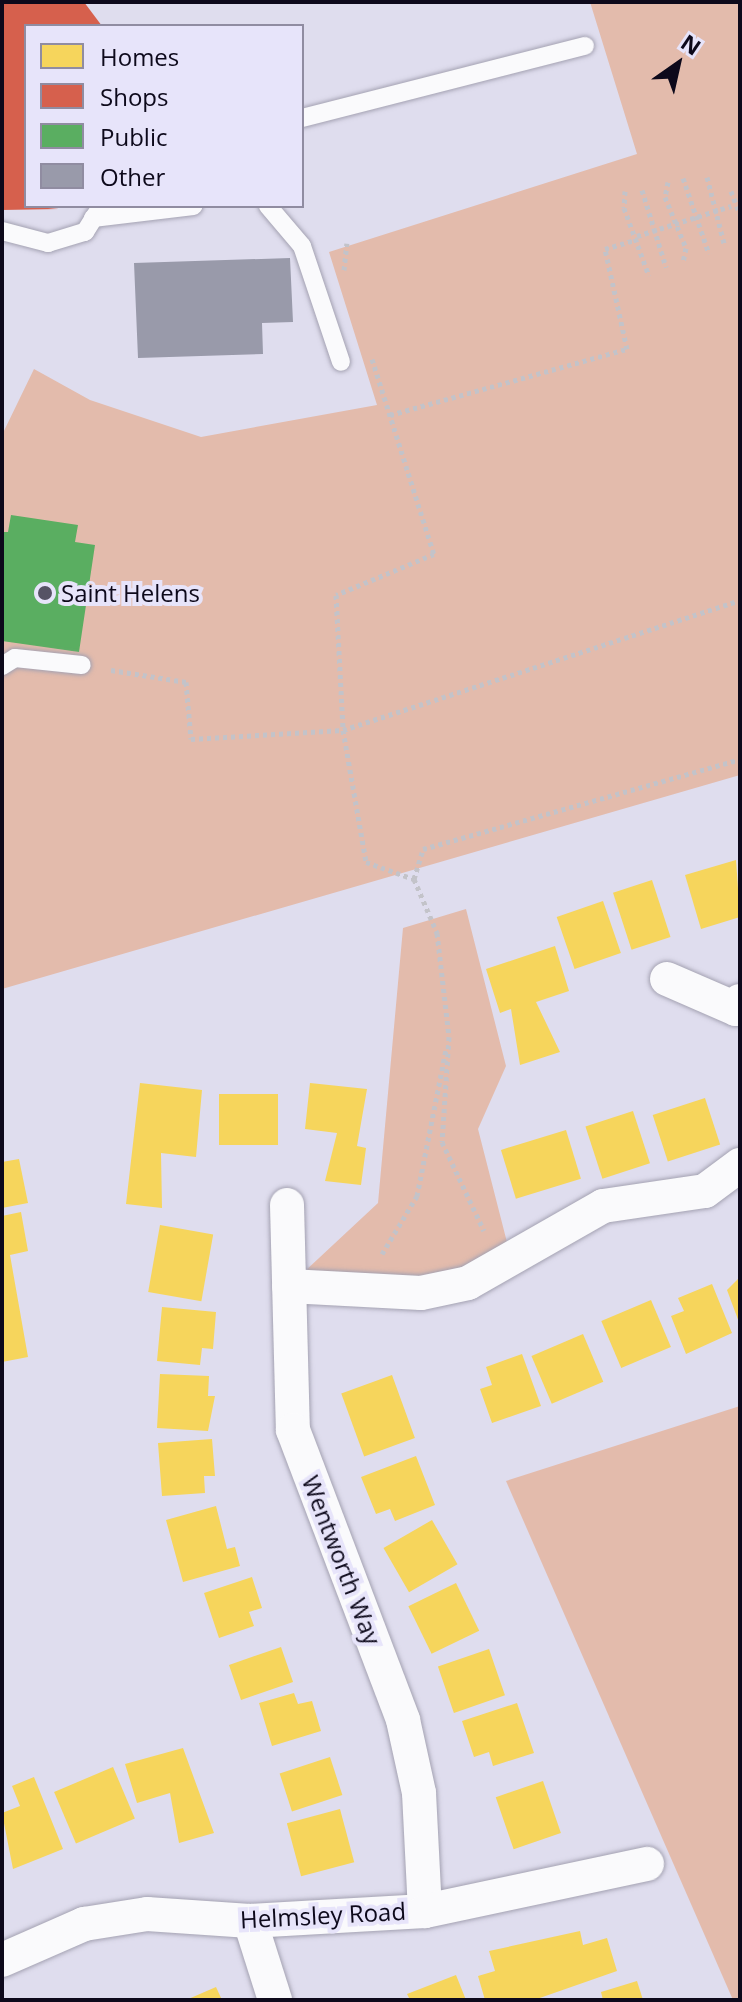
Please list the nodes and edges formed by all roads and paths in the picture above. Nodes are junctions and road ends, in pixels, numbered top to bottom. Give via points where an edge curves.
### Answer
1 (585, 46) dead end
2 (304, 117) edge
3 (707, 177) dead end
4 (683, 180) dead end
5 (668, 182) dead end
6 (731, 191) dead end
7 (640, 192) dead end
8 (626, 194) dead end
9 (731, 206) junction
10 (161, 208) edge
11 (270, 208) edge
12 (718, 210) junction
13 (97, 212) edge
14 (740, 214) edge
15 (697, 217) junction
16 (678, 223) junction
17 (657, 229) junction
18 (2, 231) edge
19 (638, 238) junction
20 (347, 243) dead end
21 (725, 247) dead end
22 (709, 254) dead end
23 (683, 262) dead end
24 (666, 267) dead end
25 (649, 276) dead end
26 (348, 283) dead end
27 (367, 342) dead end
28 (341, 362) dead end
29 (390, 415) junction
30 (740, 600) edge
31 (82, 665) joint
32 (2, 666) edge
33 (343, 730) junction
34 (740, 759) edge
35 (414, 879) junction
36 (667, 979) dead end
37 (739, 1010) edge
38 (449, 1037) junction
39 (740, 1165) edge
40 (287, 1205) dead end
41 (495, 1267) junction
42 (289, 1286) junction
43 (358, 1294) junction
44 (647, 1864) dead end
45 (425, 1911) junction
46 (250, 1921) junction
47 (2, 1960) edge
48 (275, 2000) edge

1 - 2 lane
3 - 12 path
4 - 15 path via 692,191
5 - 16 path via 663,196
6 - 9 path
7 - 17 path via 651,201
8 - 19 path via 621,208
9 - 12 path
9 - 14 path
10 - 13 lane
11 - 28 lane via 302,246
12 - 15 path
12 - 21 path
13 - 18 lane via 85,232 48,243
15 - 16 path
15 - 22 path via 700,246
16 - 17 path
16 - 23 path
17 - 19 path
17 - 24 path
19 - 25 path
19 - 29 path via 605,249 627,349
20 - 26 path
27 - 29 path
29 - 33 path via 434,554 336,595
30 - 33 path
31 - 32 lane via 15,658
31 - 33 path via 186,682 191,739
33 - 35 path via 366,862
34 - 35 path via 423,849
35 - 38 path via 437,933
36 - 37 street
38 - 41 path via 442,1142
38 - 43 path via 417,1196
39 - 41 street via 705,1191 603,1206
40 - 42 street, Wentworth Way
41 - 43 street via 468,1283 421,1293
42 - 43 street
42 - 45 street, Wentworth Way via 293,1430 403,1720 419,1793
44 - 45 street, Helmsley Road
45 - 46 street, Helmsley Road
46 - 47 street, Helmsley Road via 132,1917 84,1924
46 - 48 street

